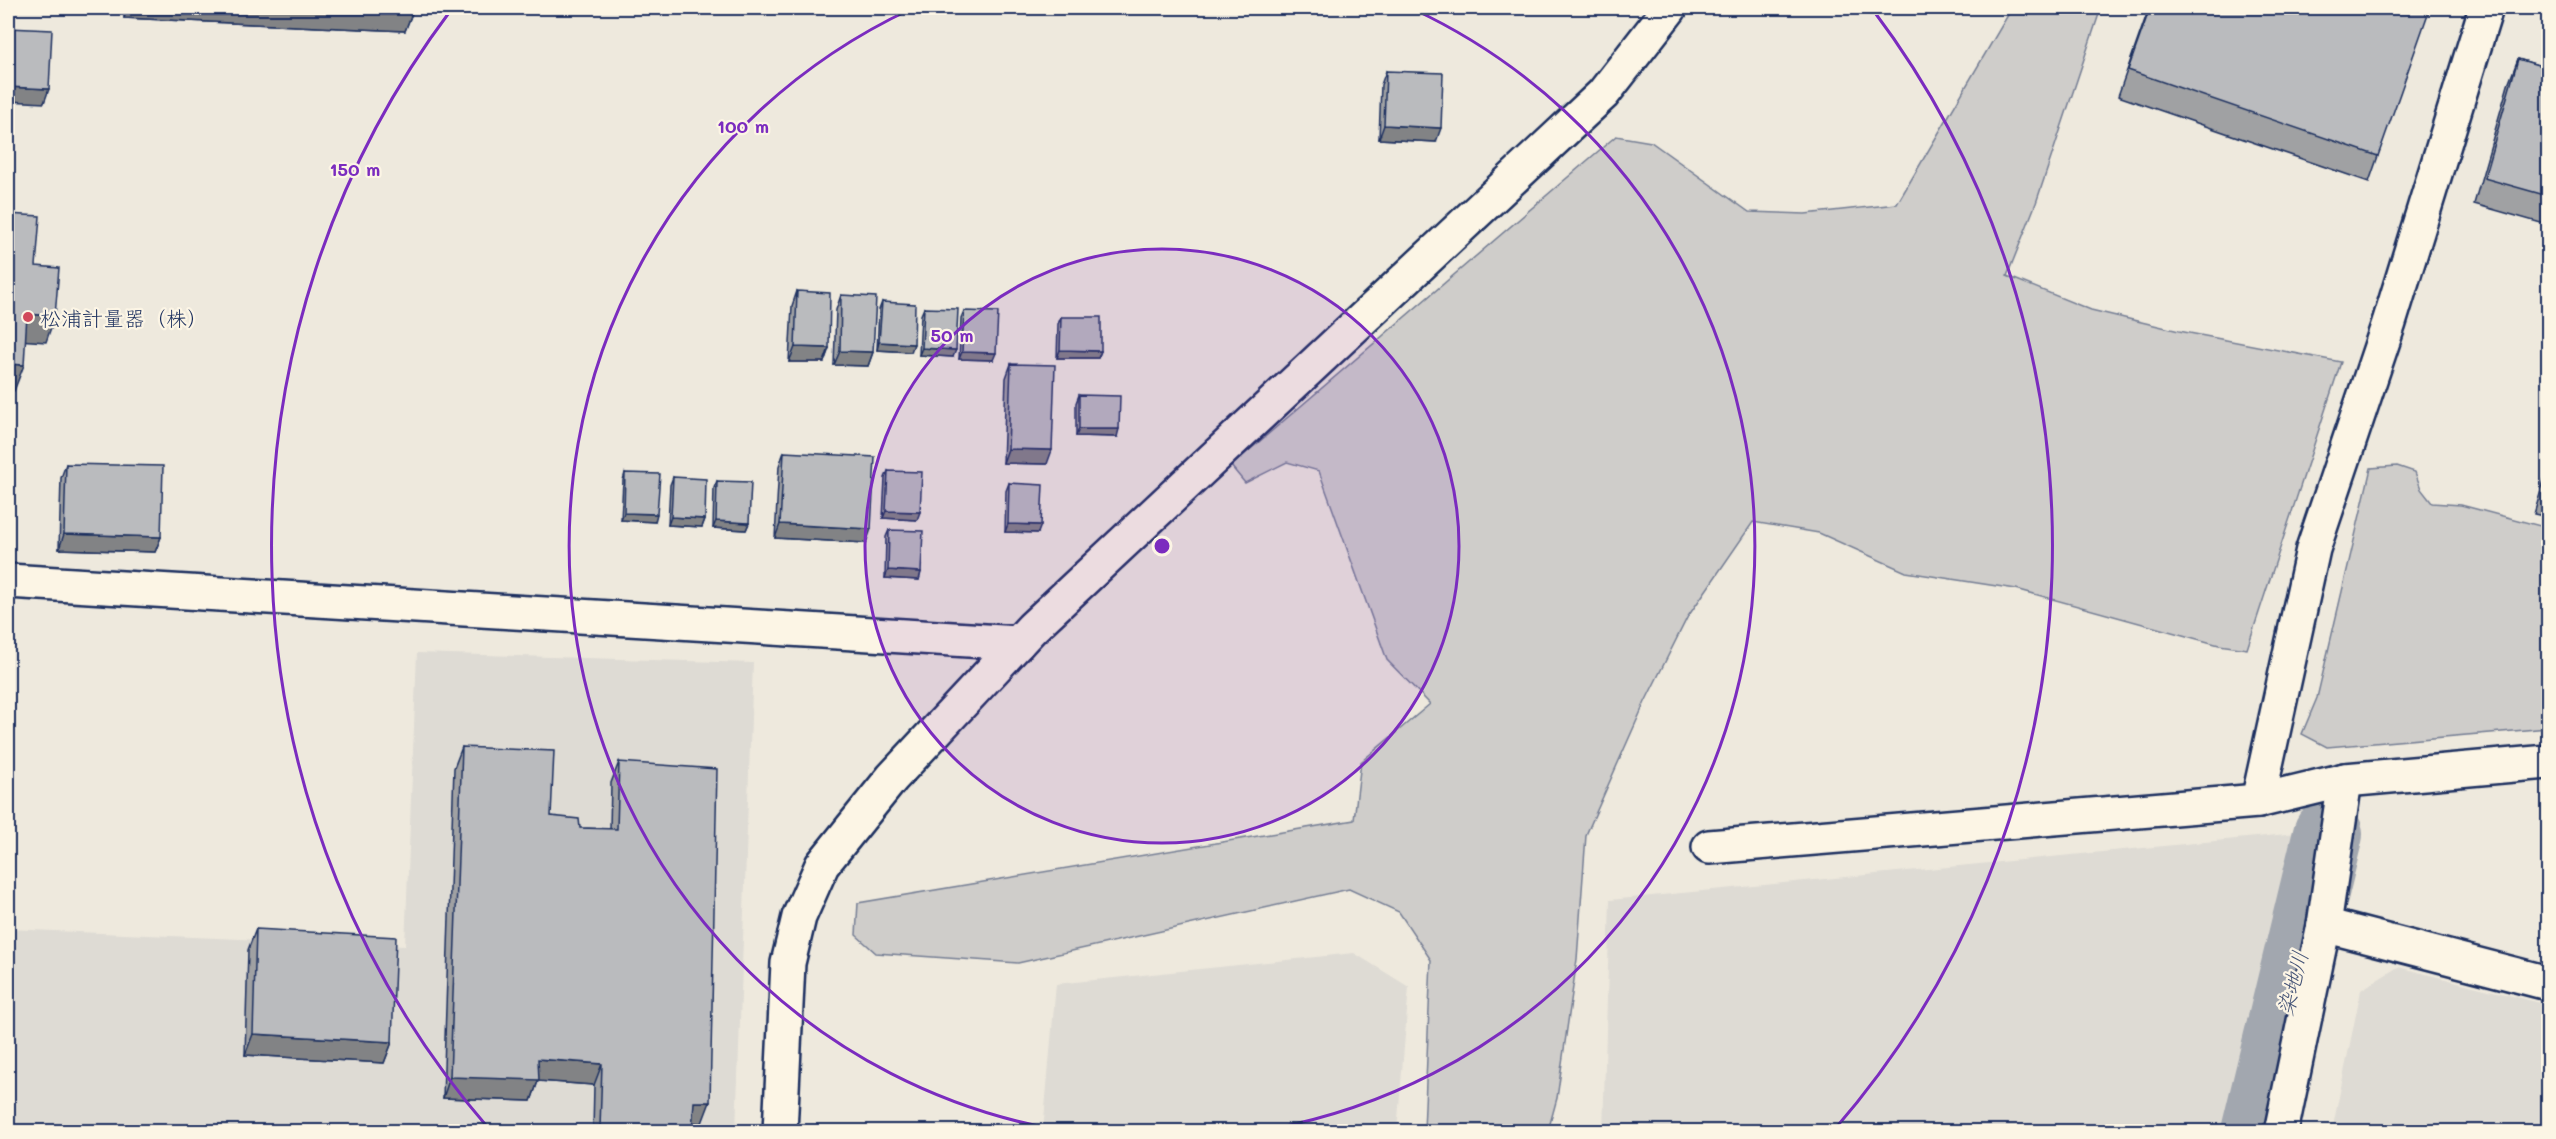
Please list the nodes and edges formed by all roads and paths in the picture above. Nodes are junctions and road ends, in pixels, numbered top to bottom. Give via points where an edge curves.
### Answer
1 (1670, 8) edge
2 (2486, 8) edge
3 (8, 581) edge
4 (1018, 643) junction
5 (2548, 762) edge
6 (2345, 780) junction
7 (2258, 801) junction
8 (1709, 847) dead end
9 (2324, 925) junction
10 (2548, 983) edge
11 (780, 1131) edge
12 (2281, 1131) edge

1 - 4 street via 1603,94
2 - 7 street via 2389,323 2313,549
3 - 4 street
4 - 11 street via 892,778 822,865 799,917 788,963
5 - 6 street
6 - 7 street
6 - 9 street
7 - 8 street
9 - 10 street
9 - 12 street

